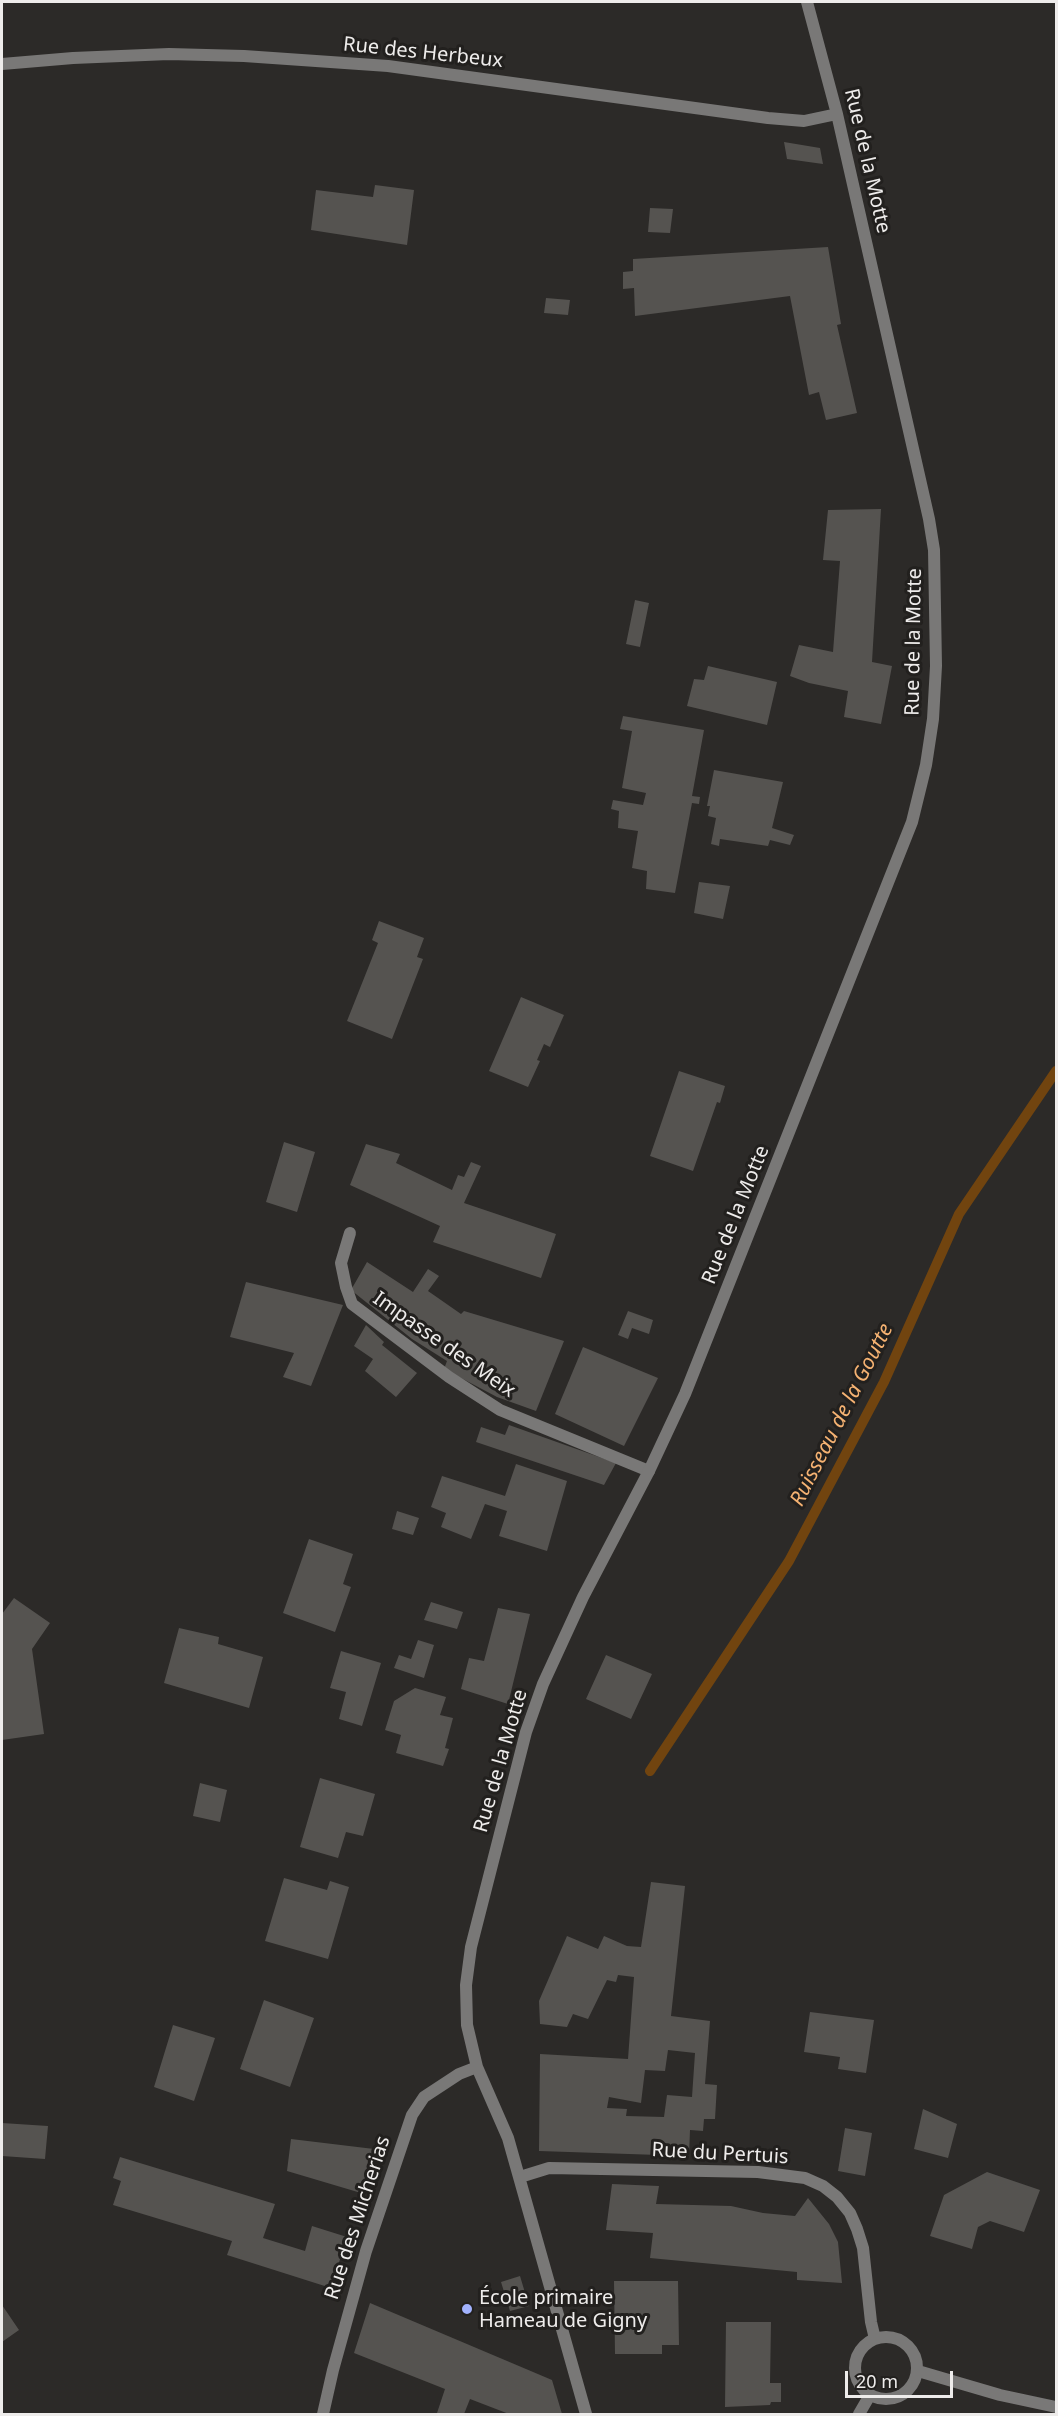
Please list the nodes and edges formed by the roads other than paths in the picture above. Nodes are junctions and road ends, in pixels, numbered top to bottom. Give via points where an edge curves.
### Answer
1 (807, 2) edge
2 (2, 64) edge
3 (837, 114) junction
4 (350, 1233) dead end
5 (649, 1471) junction
6 (477, 2067) junction
7 (520, 2177) junction
8 (875, 2339) junction
9 (918, 2371) junction
10 (870, 2395) junction
11 (1056, 2407) edge
12 (323, 2415) edge
13 (586, 2415) edge
14 (859, 2415) edge

1 - 3 street, Rue de la Motte
2 - 3 street, Rue des Herbeux via 169,54 243,56 388,66 768,118 804,121
3 - 5 street, Rue de la Motte via 934,550 933,719 912,822 892,876 690,1383
4 - 5 street, Impasse des Meix via 341,1263 352,1304 500,1410
5 - 6 street, Rue de la Motte via 583,1597 543,1684 526,1732 471,1947 465,1985 467,2025
6 - 7 street, Rue de la Motte via 508,2138
6 - 12 street, Rue des Micherias via 424,2097 412,2115 366,2251
7 - 8 street, Rue du Pertuis via 549,2168 758,2172 805,2178 823,2186 850,2213 857,2229
7 - 13 street, Rue de la Motte
8 - 9 street via 890,2337 905,2343 915,2355
8 - 10 street via 861,2349 855,2365 858,2382
9 - 10 street via 911,2388 896,2398 887,2400
9 - 11 street
10 - 14 street

